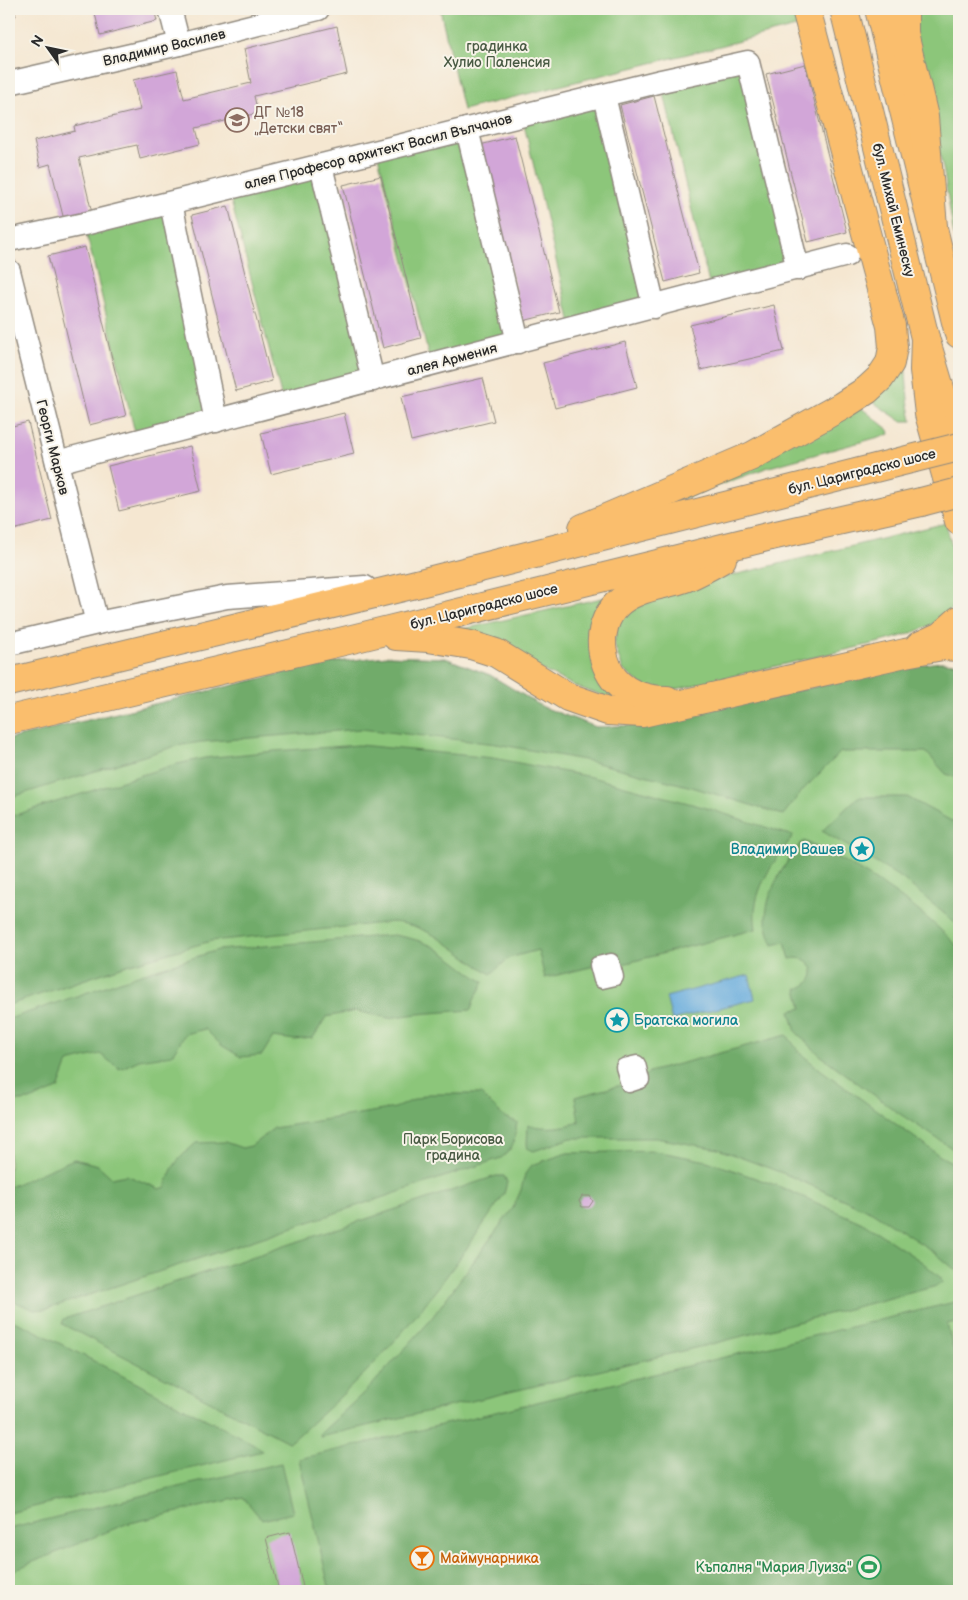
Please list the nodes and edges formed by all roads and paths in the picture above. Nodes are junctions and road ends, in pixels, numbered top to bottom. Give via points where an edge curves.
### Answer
1 (170, 9) edge
2 (318, 9) edge
3 (806, 9) edge
4 (844, 9) edge
5 (879, 9) edge
6 (904, 9) edge
7 (179, 44) junction
8 (9, 83) edge
9 (604, 96) junction
10 (467, 129) junction
11 (321, 166) junction
12 (171, 203) junction
13 (933, 227) junction
14 (9, 240) edge
15 (847, 255) dead end
16 (798, 269) junction
17 (9, 271) edge
18 (654, 307) junction
19 (959, 334) edge
20 (925, 338) junction
21 (518, 342) junction
22 (373, 380) junction
23 (216, 421) junction
24 (959, 447) edge
25 (959, 452) edge
26 (57, 462) junction
27 (959, 492) edge
28 (959, 521) edge
29 (767, 537) junction
30 (505, 562) junction
31 (416, 584) junction
32 (959, 620) edge
33 (97, 623) junction
34 (348, 640) junction
35 (9, 644) edge
36 (959, 648) edge
37 (905, 653) junction
38 (9, 682) edge
39 (701, 700) junction
40 (9, 720) edge

1 - 7 street
2 - 7 street, Владимир Василев
3 - 30 main road via 891,326 892,354 886,371 875,384 842,406 752,456
4 - 20 main road, бул. Михай Еминеску
5 - 13 main road
6 - 13 main road via 904,34 924,117
7 - 8 street, Владимир Василев
9 - 10 street, алея Професор архитект Васил Вълчанов
9 - 16 street, алея Професор архитект Васил Вълчанов via 748,62
9 - 18 street
10 - 11 street, алея Професор архитект Васил Вълчанов
10 - 21 street
11 - 12 street, алея Професор архитект Васил Вълчанов
11 - 22 street
12 - 14 street, алея Професор архитект Васил Вълчанов
12 - 23 street
13 - 19 main road
15 - 16 street, алея Армения
16 - 18 street, алея Армения
17 - 26 street, Георги Марков
18 - 21 street, алея Армения
20 - 25 main road, бул. Михай Еминеску
20 - 28 main road via 924,370 929,414
21 - 22 street, алея Армения
22 - 23 street, алея Армения
23 - 26 street, алея Армения
24 - 30 main road, бул. Цариградско шосе, bridge
26 - 33 street, Георги Марков
27 - 29 main road, бул. Цариградско шосе, bridge
29 - 34 main road, бул. Цариградско шосе
29 - 39 main road via 685,578 624,598 607,619 602,632 602,650 612,677 622,687 636,696 655,700
30 - 31 main road, бул. Цариградско шосе
31 - 33 street, бул. Цариградско шосе via 227,597
31 - 38 main road, бул. Цариградско шосе
32 - 37 main road via 942,636
33 - 35 street, бул. Цариградско шосе
34 - 39 main road via 404,636 471,645 496,653 568,697 608,711 642,713
34 - 40 main road, бул. Цариградско шосе
36 - 37 main road via 942,646
37 - 39 main road

